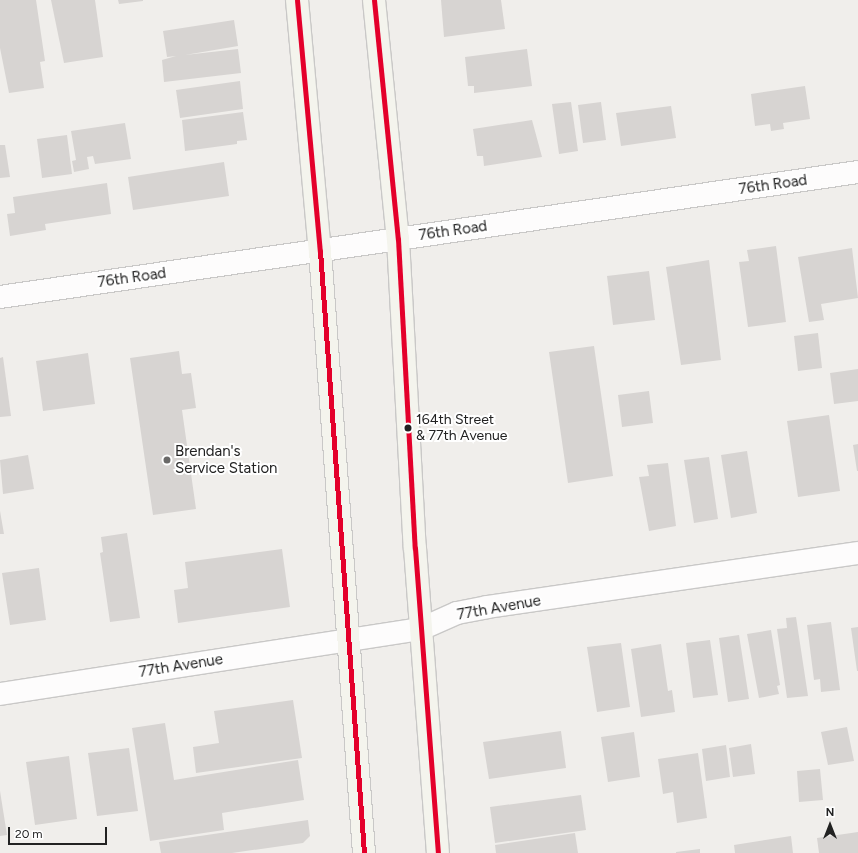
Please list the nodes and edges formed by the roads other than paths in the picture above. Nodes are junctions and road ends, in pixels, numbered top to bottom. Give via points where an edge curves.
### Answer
1 (297, 0) edge
2 (374, 0) edge
3 (858, 172) edge
4 (398, 239) junction
5 (320, 251) junction
6 (0, 297) edge
7 (858, 553) edge
8 (421, 629) junction
9 (350, 641) junction
10 (0, 694) edge
11 (364, 853) edge
12 (438, 853) edge

1 - 5 street
2 - 4 street
3 - 4 street, 76th Road
4 - 5 street, 76th Road
4 - 8 street
5 - 6 street, 76th Road
5 - 9 street
7 - 8 street, 77th Avenue via 487,607 457,613
8 - 9 street, 77th Avenue
8 - 12 street
9 - 10 street, 77th Avenue
9 - 11 street

